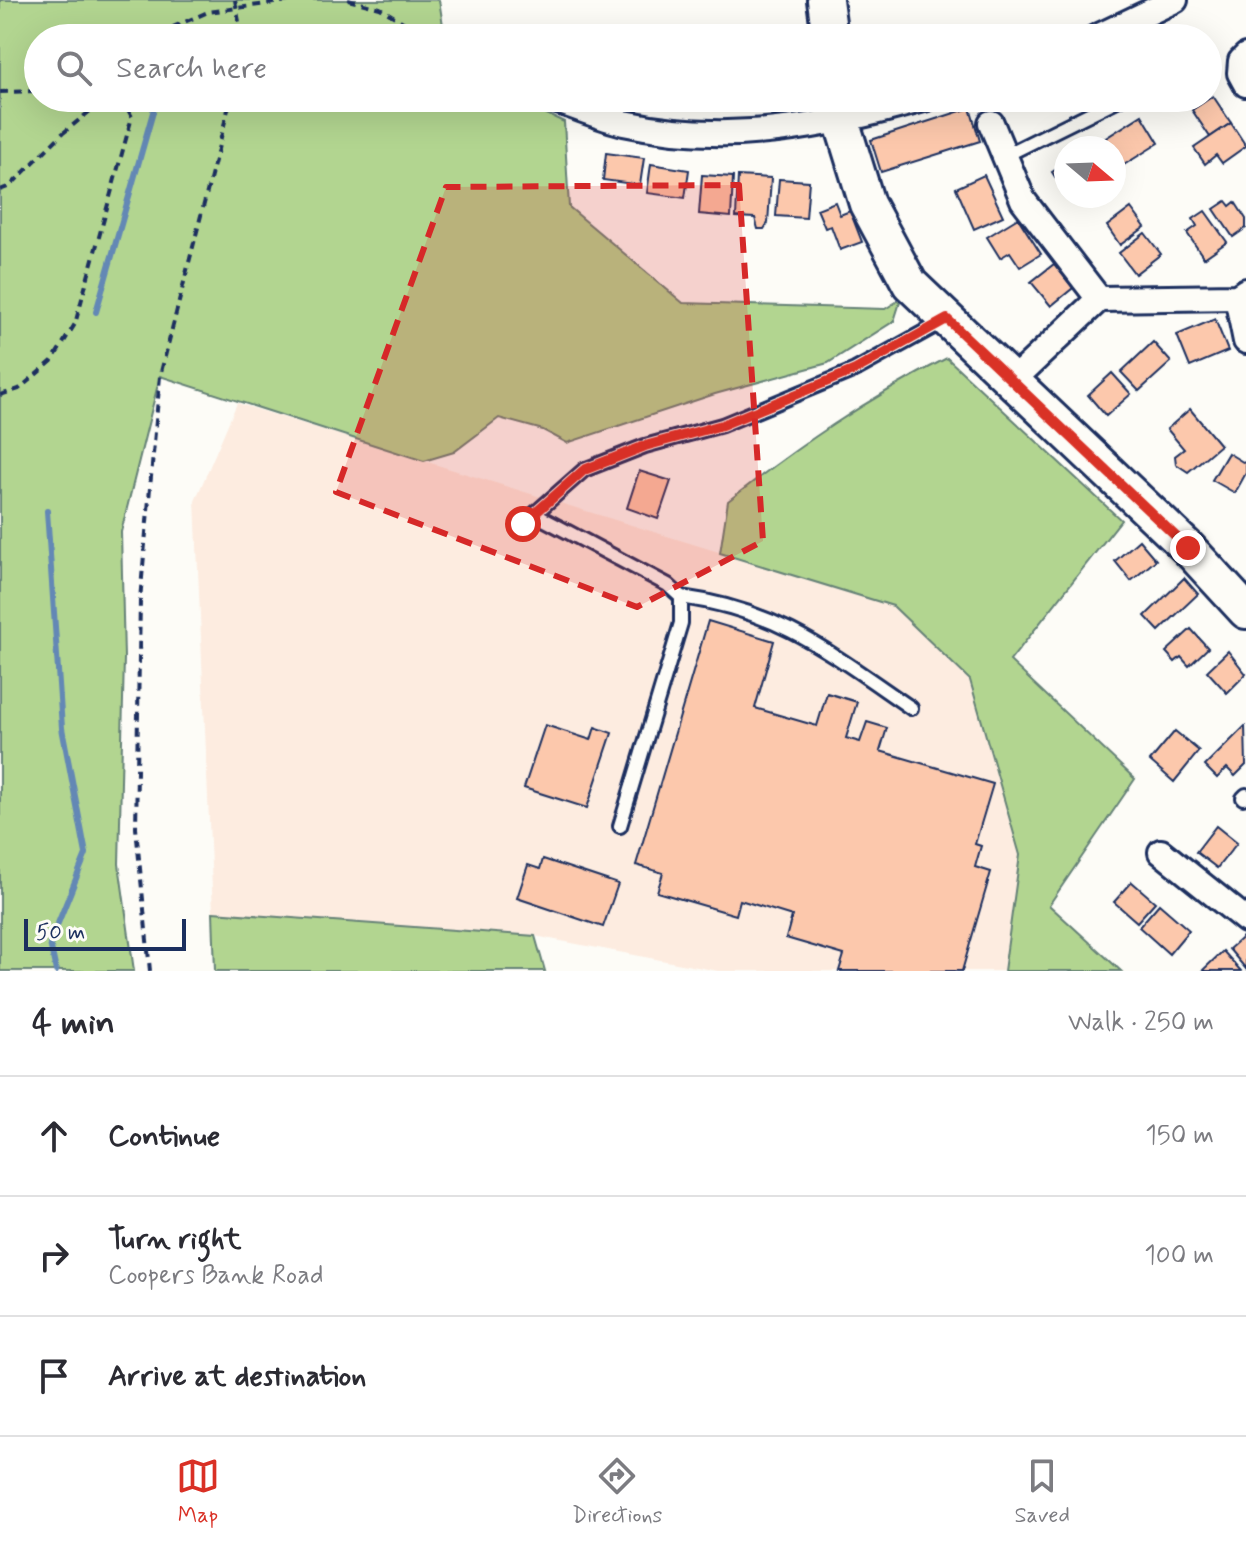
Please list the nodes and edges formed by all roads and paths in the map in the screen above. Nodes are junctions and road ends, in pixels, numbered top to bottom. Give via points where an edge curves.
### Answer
1 (235, 0) edge
2 (296, 0) edge
3 (348, 0) edge
4 (825, 0) edge
5 (1175, 0) edge
6 (238, 9) junction
7 (180, 24) edge
8 (240, 24) edge
9 (406, 24) edge
10 (828, 24) edge
11 (1124, 24) edge
12 (24, 91) edge
13 (0, 92) edge
14 (89, 112) edge
15 (129, 112) edge
16 (227, 112) edge
17 (590, 112) edge
18 (833, 112) edge
19 (841, 112) edge
20 (1093, 112) edge
21 (991, 123) dead end
22 (1004, 156) junction
23 (0, 190) edge
24 (1241, 294) edge
25 (1099, 299) junction
26 (947, 319) junction
27 (1246, 341) edge
28 (1012, 381) junction
29 (0, 395) edge
30 (534, 514) junction
31 (523, 524) dead end
32 (681, 597) junction
33 (1246, 611) edge
34 (911, 708) dead end
35 (620, 826) dead end
36 (1161, 852) dead end
37 (1246, 920) edge
38 (150, 971) edge

1 - 6 path
2 - 6 path
3 - 9 path via 380,8
4 - 10 street
5 - 11 street
6 - 7 path via 208,12
6 - 8 path
12 - 13 path
14 - 23 path
15 - 29 path via 75,324 52,361 19,389
16 - 38 path via 160,376 140,600 136,828
17 - 18 street via 677,131 765,133
19 - 26 street via 867,204 910,284
20 - 22 lane
21 - 22 street
22 - 25 street via 1023,200
24 - 25 street
24 - 27 street
25 - 28 street
26 - 28 street
26 - 30 lane via 855,370 722,425 584,470
28 - 33 street via 1188,548
30 - 31 lane
30 - 32 lane via 668,585
32 - 34 lane via 717,601 771,619
32 - 35 lane via 681,623
36 - 37 street

